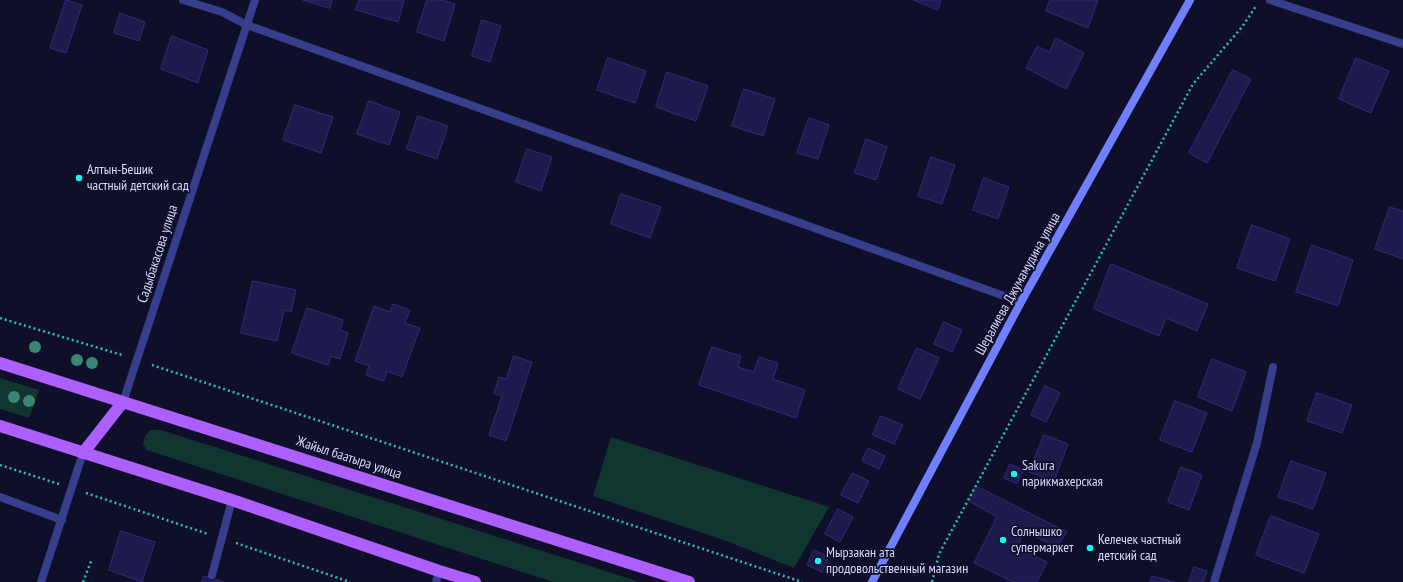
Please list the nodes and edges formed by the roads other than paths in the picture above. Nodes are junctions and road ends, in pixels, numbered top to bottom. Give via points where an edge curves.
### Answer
1 (183, 0) edge
2 (255, 0) edge
3 (1190, 0) edge
4 (1270, 0) edge
5 (247, 25) junction
6 (1403, 44) edge
7 (1021, 302) junction
8 (0, 363) edge
9 (1273, 367) dead end
10 (123, 402) junction
11 (0, 426) edge
12 (83, 453) junction
13 (0, 497) edge
14 (232, 500) junction
15 (62, 520) junction
16 (212, 575) dead end
17 (437, 576) edge
18 (42, 582) edge
19 (475, 582) edge
20 (689, 582) edge
21 (872, 582) edge
22 (1214, 582) edge

1 - 5 street via 222,12
2 - 5 street, Садыбакасова улица
3 - 7 street, Шералиева Джумамудина улица
4 - 6 street
5 - 7 street
5 - 10 street, Садыбакасова улица
7 - 21 street, Шералиева Джумамудина улица
8 - 10 main road, Жайыл баатыра улица
9 - 22 street via 1257,443
10 - 12 main road
10 - 20 main road, Жайыл баатыра улица
11 - 12 main road
12 - 14 main road
12 - 15 street
13 - 15 street
14 - 16 street
14 - 17 main road
15 - 18 street
17 - 19 main road

